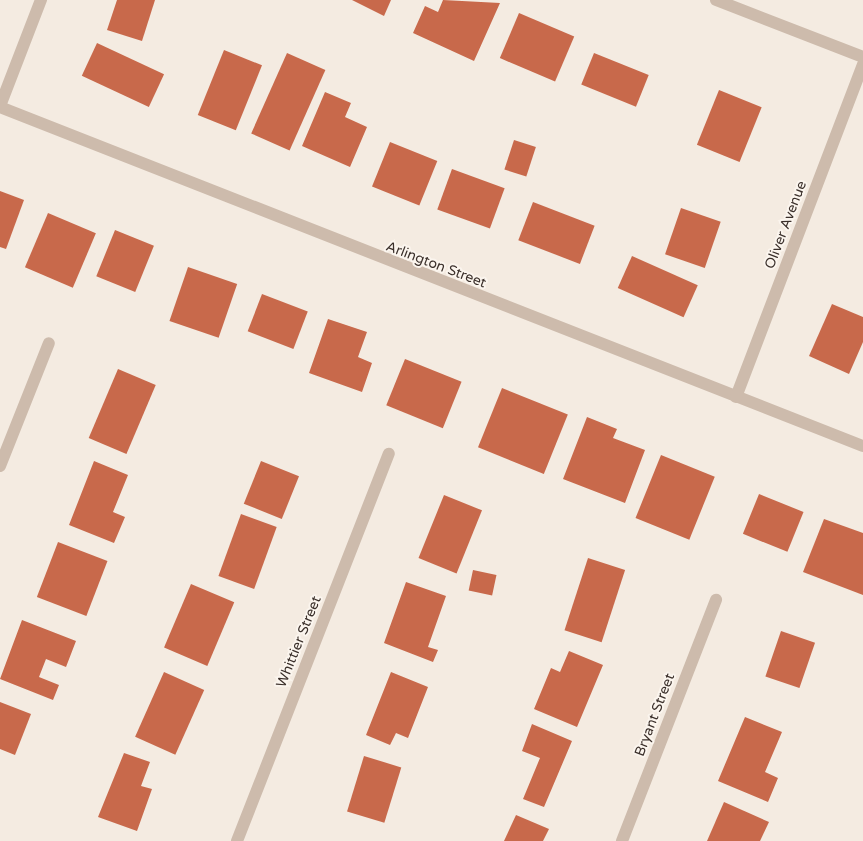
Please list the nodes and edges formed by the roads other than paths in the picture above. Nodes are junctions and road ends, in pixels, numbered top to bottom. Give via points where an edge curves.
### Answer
1 (42, 0) edge
2 (716, 0) edge
3 (863, 57) edge
4 (863, 64) edge
5 (0, 106) edge
6 (49, 343) dead end
7 (736, 397) junction
8 (863, 446) edge
9 (389, 454) dead end
10 (0, 466) edge
11 (716, 600) dead end
12 (237, 841) edge
13 (622, 841) edge

1 - 5 street
2 - 3 street
4 - 7 street, Oliver Avenue
5 - 7 street, Arlington Street
6 - 10 street
7 - 8 street, Arlington Street
9 - 12 street, Whittier Street
11 - 13 street, Bryant Street

